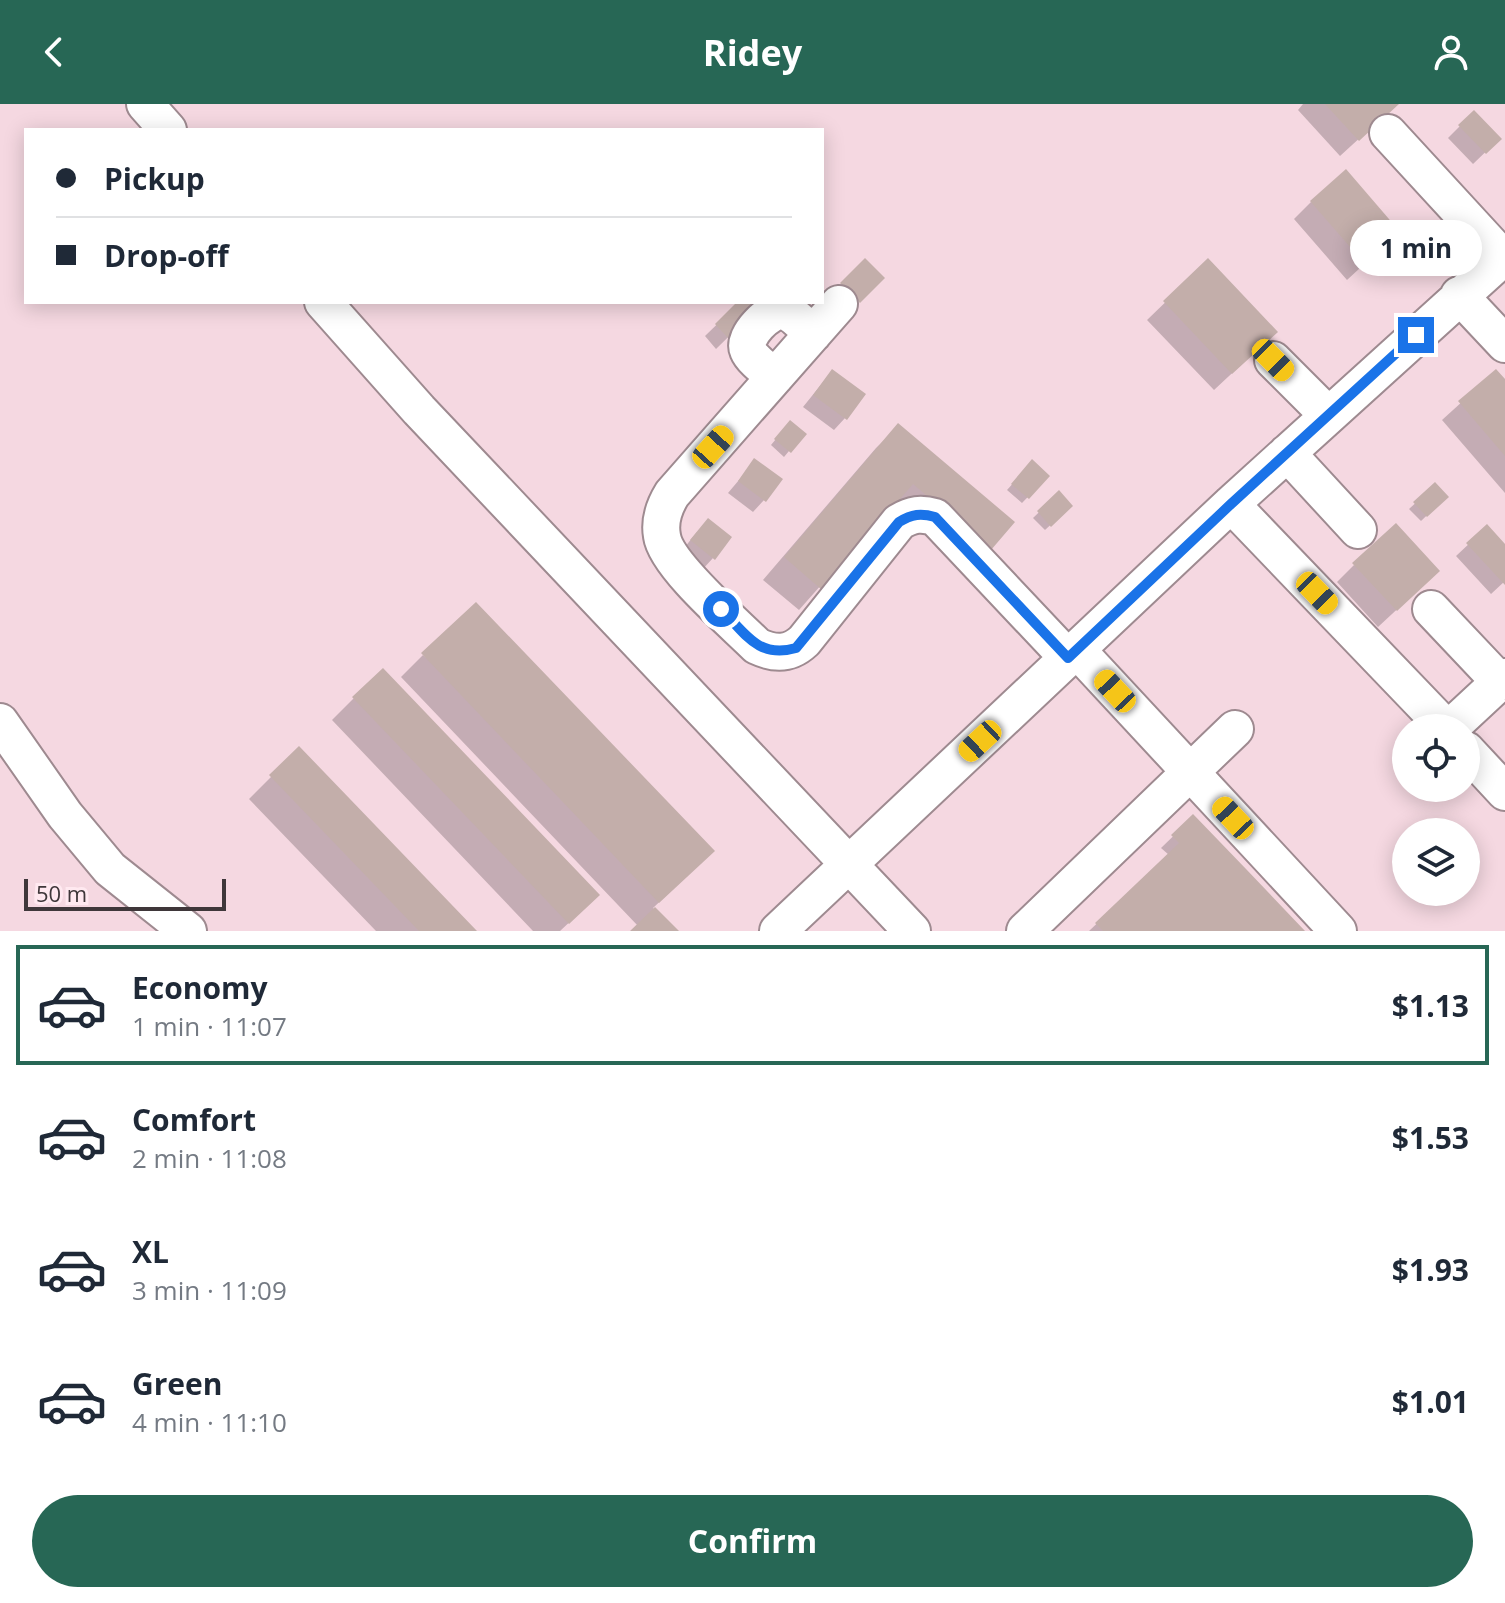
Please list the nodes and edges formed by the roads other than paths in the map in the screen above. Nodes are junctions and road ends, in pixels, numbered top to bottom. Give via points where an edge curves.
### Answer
1 (145, 104) edge
2 (166, 128) edge
3 (1388, 133) dead end
4 (1504, 257) edge
5 (1459, 295) junction
6 (325, 304) edge
7 (839, 304) dead end
8 (1505, 344) edge
9 (1273, 360) dead end
10 (1328, 415) junction
11 (1287, 453) junction
12 (1231, 504) junction
13 (1358, 530) dead end
14 (1431, 609) dead end
15 (1072, 654) junction
16 (1503, 680) edge
17 (1434, 714) edge
18 (1464, 714) edge
19 (0, 722) edge
20 (1235, 729) dead end
21 (1480, 765) edge
22 (1191, 772) junction
23 (1505, 792) edge
24 (848, 866) junction
25 (188, 931) edge
26 (778, 931) edge
27 (912, 931) edge
28 (1025, 931) edge
29 (1338, 931) edge

1 - 2 lane
3 - 4 lane
4 - 5 lane
5 - 8 lane
5 - 10 lane
6 - 24 lane
7 - 15 lane via 813,334 786,312 777,311 750,336 748,353 775,377 664,508 662,538 684,573 757,646 771,652 796,648 899,522 924,514 935,517
9 - 10 lane
10 - 11 lane
11 - 12 lane
11 - 13 lane
12 - 15 lane
12 - 17 lane
14 - 16 lane
15 - 22 lane
15 - 24 lane
16 - 18 lane
19 - 25 lane via 110,869
20 - 22 lane
21 - 23 lane
22 - 28 lane
22 - 29 lane
24 - 26 lane
24 - 27 lane

